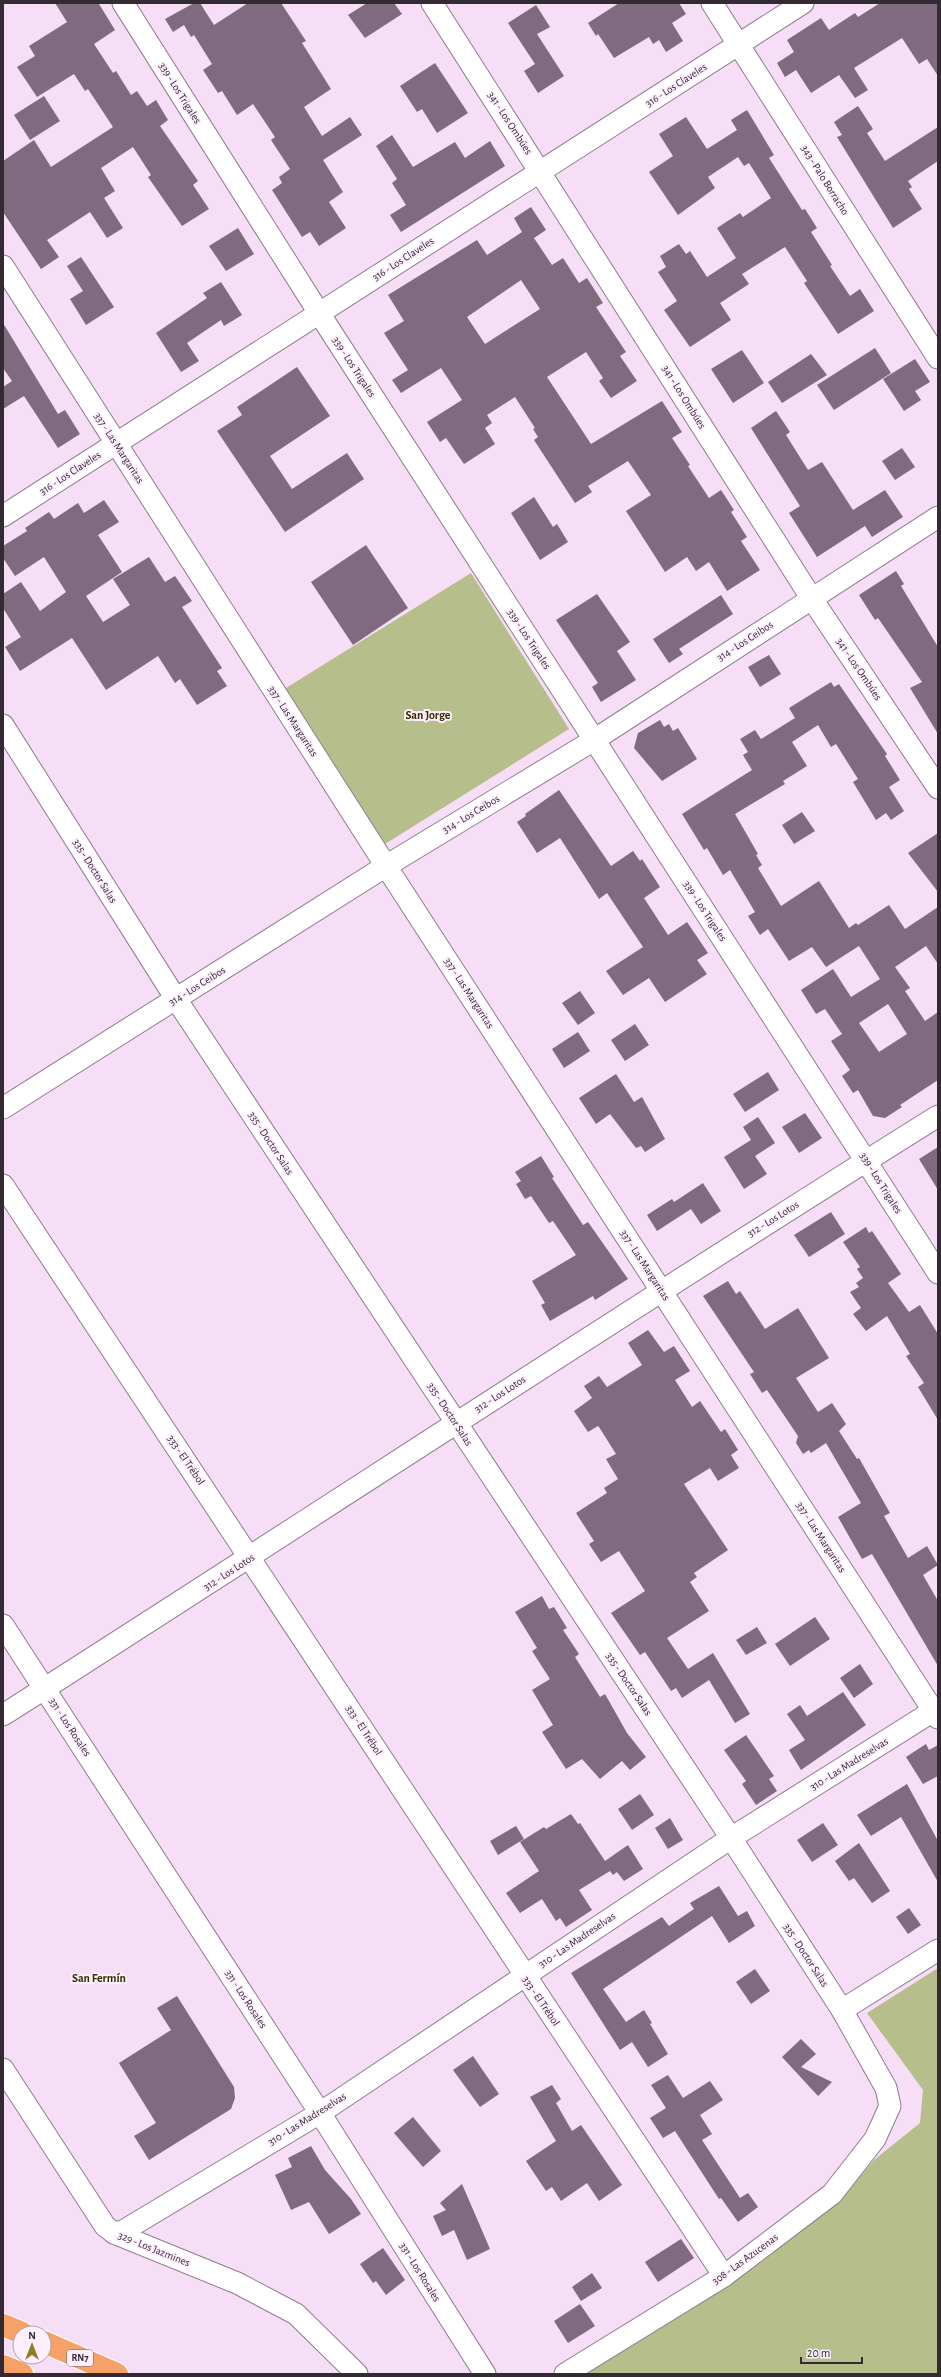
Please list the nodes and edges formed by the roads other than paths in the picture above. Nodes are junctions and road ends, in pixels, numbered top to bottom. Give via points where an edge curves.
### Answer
1 (123, 3) edge
2 (432, 3) edge
3 (712, 3) edge
4 (803, 3) edge
5 (739, 44) junction
6 (541, 171) junction
7 (3, 266) edge
8 (319, 313) junction
9 (938, 358) edge
10 (116, 443) junction
11 (3, 516) edge
12 (938, 517) edge
13 (812, 599) junction
14 (3, 725) edge
15 (594, 740) junction
16 (938, 788) edge
17 (386, 866) junction
18 (176, 999) junction
19 (3, 1108) edge
20 (938, 1116) edge
21 (867, 1160) junction
22 (3, 1185) edge
23 (938, 1273) edge
24 (662, 1289) junction
25 (456, 1423) junction
26 (251, 1558) junction
27 (3, 1625) edge
28 (45, 1688) junction
29 (936, 1712) edge
30 (3, 1715) edge
31 (731, 1838) junction
32 (938, 1950) edge
33 (524, 1975) junction
34 (842, 2010) junction
35 (3, 2069) edge
36 (890, 2106) joint
37 (320, 2113) junction
38 (114, 2233) junction
39 (724, 2276) junction
40 (52, 2346) edge
41 (3, 2366) edge
42 (22, 2374) edge
43 (117, 2374) edge
44 (357, 2374) edge
45 (485, 2374) edge
46 (565, 2374) edge

1 - 8 street, 339 - Los Trigales
2 - 6 street, 341 - Los Ombúes
3 - 5 street, 343 - Palo Borracho
4 - 5 street, 316 - Los Claveles
5 - 6 street, 316 - Los Claveles
5 - 9 street, 343 - Palo Borracho
6 - 8 street, 316 - Los Claveles
6 - 13 street, 341 - Los Ombúes
7 - 10 street, 337 - Las Margaritas
8 - 10 street, 316 - Los Claveles
8 - 15 street, 339 - Los Trigales
10 - 11 street, 316 - Los Claveles
10 - 17 street, 337 - Las Margaritas
12 - 13 street, 314 - Los Ceibos
13 - 15 street, 314 - Los Ceibos
13 - 16 street, 341 - Los Ombúes
14 - 18 street, 335 - Doctor Salas
15 - 17 street, 314 - Los Ceibos
15 - 21 street, 339 - Los Trigales
17 - 18 street, 314 - Los Ceibos
17 - 24 street, 337 - Las Margaritas
18 - 19 street, 314 - Los Ceibos
18 - 25 street, 335 - Doctor Salas
20 - 21 street, 312 - Los Lotos
21 - 23 street, 339 - Los Trigales
21 - 24 street, 312 - Los Lotos
22 - 26 street, 333 - El Trébol
24 - 25 street, 312 - Los Lotos
24 - 29 street, 337 - Las Margaritas
25 - 26 street, 312 - Los Lotos
25 - 31 street, 335 - Doctor Salas
26 - 28 street, 312 - Los Lotos
26 - 33 street, 333 - El Trébol
27 - 28 street, 331 - Los Rosales
28 - 30 street, 312 - Los Lotos
28 - 37 street, 331 - Los Rosales
29 - 31 street, 310 - Las Madreselvas
31 - 33 street, 310 - Las Madreselvas
31 - 34 street, 335 - Doctor Salas
32 - 34 street
33 - 37 street, 310 - Las Madreselvas
33 - 39 street, 333 - El Trébol
34 - 36 street, 335 - Doctor Salas via 886,2088
35 - 38 street, 329 - Los Jazmines via 105,2226
36 - 39 street, 308 - Las Azucenas via 875,2139 832,2194
37 - 38 street, 310 - Las Madreselvas
37 - 45 street, 331 - Los Rosales
38 - 44 street, 329 - Los Jazmines via 236,2283 296,2314
39 - 46 street, 308 - Las Azucenas
40 - 43 highway, RN7
41 - 42 highway

